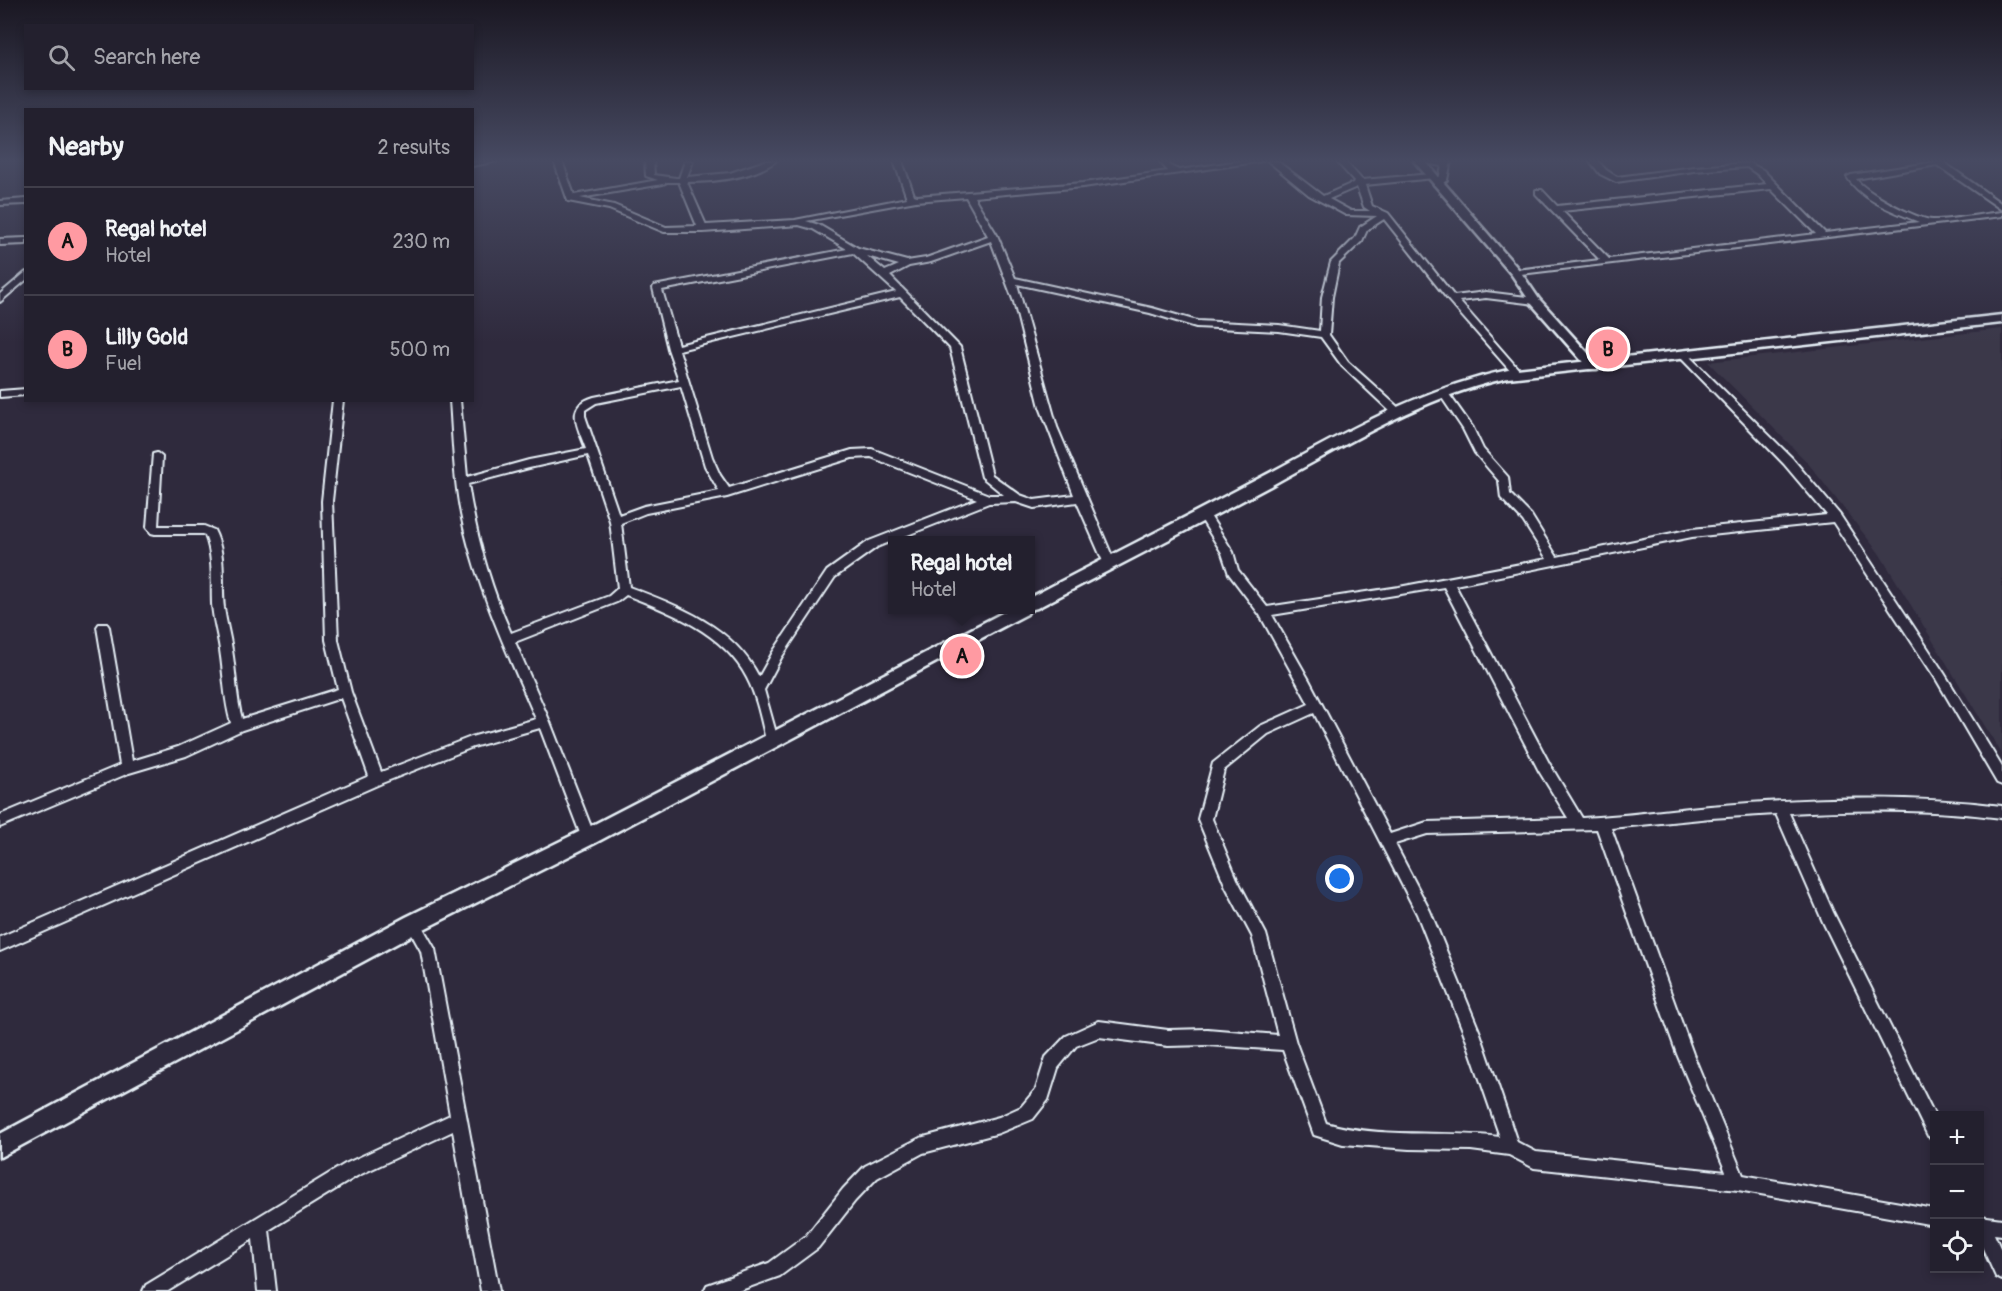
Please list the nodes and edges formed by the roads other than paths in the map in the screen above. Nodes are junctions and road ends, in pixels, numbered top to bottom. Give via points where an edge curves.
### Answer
1 (645, 221) edge
2 (700, 221) edge
3 (793, 221) edge
4 (985, 221) edge
5 (1374, 221) edge
6 (1391, 221) edge
7 (1470, 221) edge
8 (1567, 221) edge
9 (1808, 221) edge
10 (1924, 221) edge
11 (1942, 221) edge
12 (789, 222) junction
13 (1928, 223) junction
14 (703, 229) junction
15 (1822, 235) junction
16 (993, 237) junction
17 (24, 241) edge
18 (0, 242) edge
19 (855, 250) junction
20 (1607, 262) junction
21 (907, 264) junction
22 (1516, 273) junction
23 (884, 275) junction
24 (24, 277) edge
25 (1010, 280) junction
26 (901, 294) junction
27 (1, 295) edge
28 (1452, 298) junction
29 (1535, 301) junction
30 (2002, 319) edge
31 (1324, 335) junction
32 (673, 349) junction
33 (1683, 355) junction
34 (1593, 366) junction
35 (1515, 371) junction
36 (685, 382) junction
37 (24, 392) edge
38 (1443, 393) junction
39 (0, 394) edge
40 (339, 402) edge
41 (455, 402) edge
42 (1397, 412) junction
43 (591, 451) junction
44 (157, 457) dead end
45 (462, 482) junction
46 (728, 492) junction
47 (1016, 498) junction
48 (1082, 498) junction
49 (988, 499) junction
50 (1203, 514) junction
51 (1836, 519) junction
52 (615, 521) junction
53 (893, 536) edge
54 (888, 538) edge
55 (1554, 562) junction
56 (1108, 563) junction
57 (1447, 581) junction
58 (624, 590) junction
59 (1035, 602) edge
60 (1264, 612) junction
61 (1011, 614) edge
62 (103, 627) dead end
63 (507, 640) junction
64 (758, 690) junction
65 (345, 692) junction
66 (1316, 706) junction
67 (544, 722) junction
68 (238, 726) junction
69 (772, 740) junction
70 (127, 768) junction
71 (377, 779) junction
72 (2002, 779) edge
73 (1780, 810) junction
74 (2002, 812) edge
75 (0, 821) edge
76 (1602, 823) junction
77 (1579, 824) junction
78 (588, 837) junction
79 (1387, 841) junction
80 (413, 924) junction
81 (0, 944) edge
82 (1288, 1043) junction
83 (458, 1120) junction
84 (1930, 1120) edge
85 (0, 1146) edge
86 (1511, 1147) junction
87 (1738, 1182) junction
88 (1930, 1216) edge
89 (1984, 1225) edge
90 (260, 1227) junction
91 (2002, 1227) edge
92 (1984, 1233) edge
93 (2002, 1271) edge
94 (152, 1291) edge
95 (267, 1291) edge
96 (490, 1291) edge
97 (712, 1291) edge

1 - 14 street via 664,229
2 - 14 street
3 - 12 street
4 - 16 street
5 - 31 street via 1335,262
6 - 28 street
7 - 22 street
8 - 20 street
9 - 15 street
10 - 13 street
11 - 13 street
12 - 14 street
12 - 19 street via 816,227
13 - 15 street
15 - 20 street
16 - 21 street
16 - 25 street
17 - 18 street
19 - 21 street
19 - 23 street
19 - 32 street via 657,288
20 - 22 street
21 - 23 street
22 - 29 street
23 - 26 street
24 - 27 street
25 - 31 street via 1196,324 1279,328
25 - 48 street via 1044,405
26 - 32 street
26 - 47 street via 955,347 987,477
28 - 29 street via 1486,296
28 - 35 street
29 - 34 street
30 - 33 main road
31 - 42 street via 1345,364
32 - 36 street
33 - 34 main road
33 - 51 street via 1788,461
34 - 35 main road
35 - 38 main road
36 - 43 street via 583,404 580,416
36 - 46 street via 711,471
37 - 39 street
38 - 42 main road
38 - 55 street via 1479,450 1504,480 1504,495 1527,518
40 - 65 street via 327,501 332,640
41 - 45 street
42 - 50 main road
43 - 45 street
43 - 52 street
44 - 68 street via 152,526 165,531 204,530 210,533 218,556 218,608 232,710
45 - 63 street via 469,526
46 - 49 street via 852,454 872,453
46 - 52 street via 644,510
47 - 48 street via 1034,504
47 - 49 street
48 - 56 street
49 - 53 street
50 - 56 main road
50 - 60 street via 1227,552 1233,571
51 - 55 street via 1692,533
51 - 72 street via 1940,676
52 - 58 street
54 - 64 street via 873,544 831,574
55 - 57 street
56 - 59 main road
57 - 60 street
57 - 77 street via 1544,767
58 - 63 street via 613,599
58 - 64 street via 660,603 718,636 746,665
60 - 66 street
61 - 69 main road
62 - 70 street
63 - 67 street
64 - 69 street
65 - 68 street
65 - 71 street
66 - 79 street
66 - 82 street via 1264,730 1218,767 1205,819 1231,882 1259,934
67 - 71 street via 471,742
67 - 78 street
68 - 70 street via 181,752
69 - 78 main road
70 - 75 street
71 - 81 street
73 - 74 street via 1835,805 1954,806
73 - 76 street via 1711,812
73 - 84 street via 1828,917
76 - 77 street
76 - 87 street via 1685,1054
77 - 79 street via 1427,828
78 - 80 main road
79 - 86 street via 1444,961
80 - 83 street via 428,948
80 - 85 main road
82 - 86 street via 1320,1129 1343,1136
82 - 97 street via 1207,1036 1168,1038 1099,1029 1071,1041 1052,1063 1042,1094 1027,1113 999,1125 920,1146 871,1172 812,1242 774,1270
83 - 90 street via 351,1170
83 - 96 street
86 - 87 street via 1534,1160
87 - 88 street
89 - 91 street
90 - 94 street
90 - 95 street
92 - 93 street

